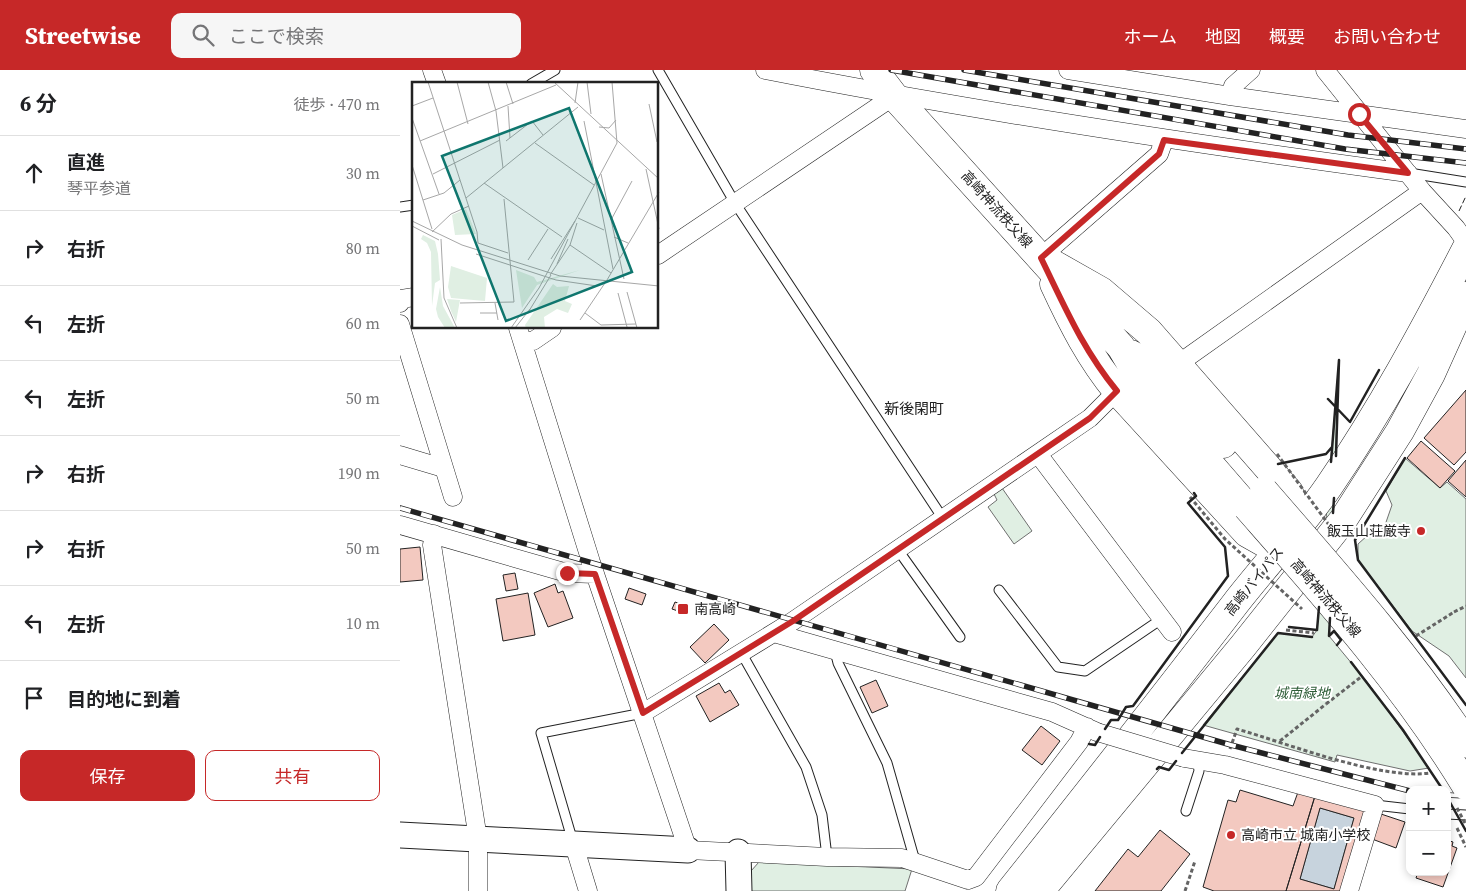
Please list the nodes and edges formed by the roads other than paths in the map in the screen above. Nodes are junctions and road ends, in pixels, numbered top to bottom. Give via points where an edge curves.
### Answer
1 (432, 70) edge
2 (556, 70) edge
3 (658, 70) edge
4 (765, 70) edge
5 (874, 70) edge
6 (1068, 70) edge
7 (1251, 70) edge
8 (1325, 70) edge
9 (1126, 75) edge
10 (436, 82) edge
11 (534, 82) edge
12 (894, 96) junction
13 (1230, 96) junction
14 (1359, 114) junction
15 (1466, 129) edge
16 (1164, 140) junction
17 (1408, 173) junction
18 (1466, 182) edge
19 (1422, 192) junction
20 (735, 203) junction
21 (1466, 242) edge
22 (1466, 249) edge
23 (659, 255) edge
24 (1041, 258) junction
25 (1466, 296) edge
26 (412, 297) edge
27 (400, 303) edge
28 (400, 324) edge
29 (551, 329) edge
30 (520, 334) edge
31 (1178, 364) junction
32 (1117, 391) junction
33 (1038, 454) junction
34 (400, 455) edge
35 (442, 468) junction
36 (453, 497) dead end
37 (1256, 499) junction
38 (942, 517) junction
39 (400, 525) edge
40 (1301, 525) junction
41 (434, 534) junction
42 (898, 550) junction
43 (1279, 551) junction
44 (1310, 560) junction
45 (595, 574) junction
46 (999, 590) dead end
47 (1168, 625) joint
48 (774, 633) junction
49 (960, 637) dead end
50 (835, 651) junction
51 (742, 654) junction
52 (1393, 662) junction
53 (643, 713) junction
54 (1092, 730) junction
55 (1466, 743) edge
56 (1466, 751) edge
57 (1191, 760) junction
58 (1466, 780) edge
59 (1466, 786) edge
60 (1375, 805) junction
61 (1406, 809) edge
62 (1186, 811) dead end
63 (1451, 814) edge
64 (1466, 815) edge
65 (400, 835) edge
66 (478, 838) junction
67 (574, 845) junction
68 (688, 850) junction
69 (738, 852) junction
70 (827, 857) junction
71 (915, 861) junction
72 (478, 891) edge
73 (588, 891) edge
74 (739, 891) edge
75 (1010, 891) edge
76 (1040, 891) edge
77 (1349, 891) edge

1 - 10 street
2 - 11 lane
3 - 20 lane
4 - 12 street
5 - 12 main road, 高崎神流秩父線
6 - 9 street
7 - 13 street via 1233,86
8 - 14 street
9 - 13 street
12 - 16 street
12 - 20 street
12 - 24 main road, 高崎神流秩父線
13 - 14 street
14 - 15 street
14 - 17 street
16 - 17 street
16 - 24 street via 1159,154
17 - 18 lane
17 - 19 street
19 - 21 street
19 - 31 street
20 - 23 street
20 - 38 lane
22 - 40 main road, 高崎バイパス via 1386,399
24 - 31 main road via 1101,292 1149,332
24 - 32 main road via 1077,334
24 - 37 main road, 高崎神流秩父線 via 1121,347 1149,394
25 - 44 main road via 1431,374 1400,431 1343,520
26 - 27 street
28 - 35 street
29 - 30 street via 533,341
30 - 45 street
31 - 40 main road via 1289,492
32 - 33 street via 1090,418
32 - 43 main road via 1247,532
33 - 38 street
33 - 47 street
34 - 35 street
35 - 36 street
37 - 55 main road, 高崎神流秩父線, bridge via 1407,660
37 - 59 main road, 高崎神流秩父線, bridge via 1419,715
38 - 42 street
39 - 41 street
40 - 43 main road, 高崎バイパス
40 - 44 main road
41 - 45 street via 567,573
41 - 66 street via 432,546
42 - 48 street
42 - 49 lane
43 - 44 main road
43 - 75 main road, 高崎バイパス
44 - 52 main road
44 - 76 main road
45 - 53 street
46 - 47 lane via 1058,667 1085,671
48 - 50 street
48 - 51 street
50 - 54 street via 1052,712
50 - 71 lane via 887,763
51 - 53 street
51 - 70 lane via 806,767 822,815
52 - 56 main road via 1434,706
52 - 58 main road
53 - 67 lane via 541,733
53 - 68 street
54 - 57 street, bridge
54 - 71 street via 1073,749 976,877 968,880
57 - 60 street via 1225,765
57 - 62 lane via 1199,771
60 - 61 lane
60 - 77 street
63 - 64 lane, bridge
65 - 66 street
66 - 67 street
66 - 72 street
67 - 68 street
67 - 73 street
68 - 69 street
69 - 70 street
69 - 74 street
70 - 71 street

